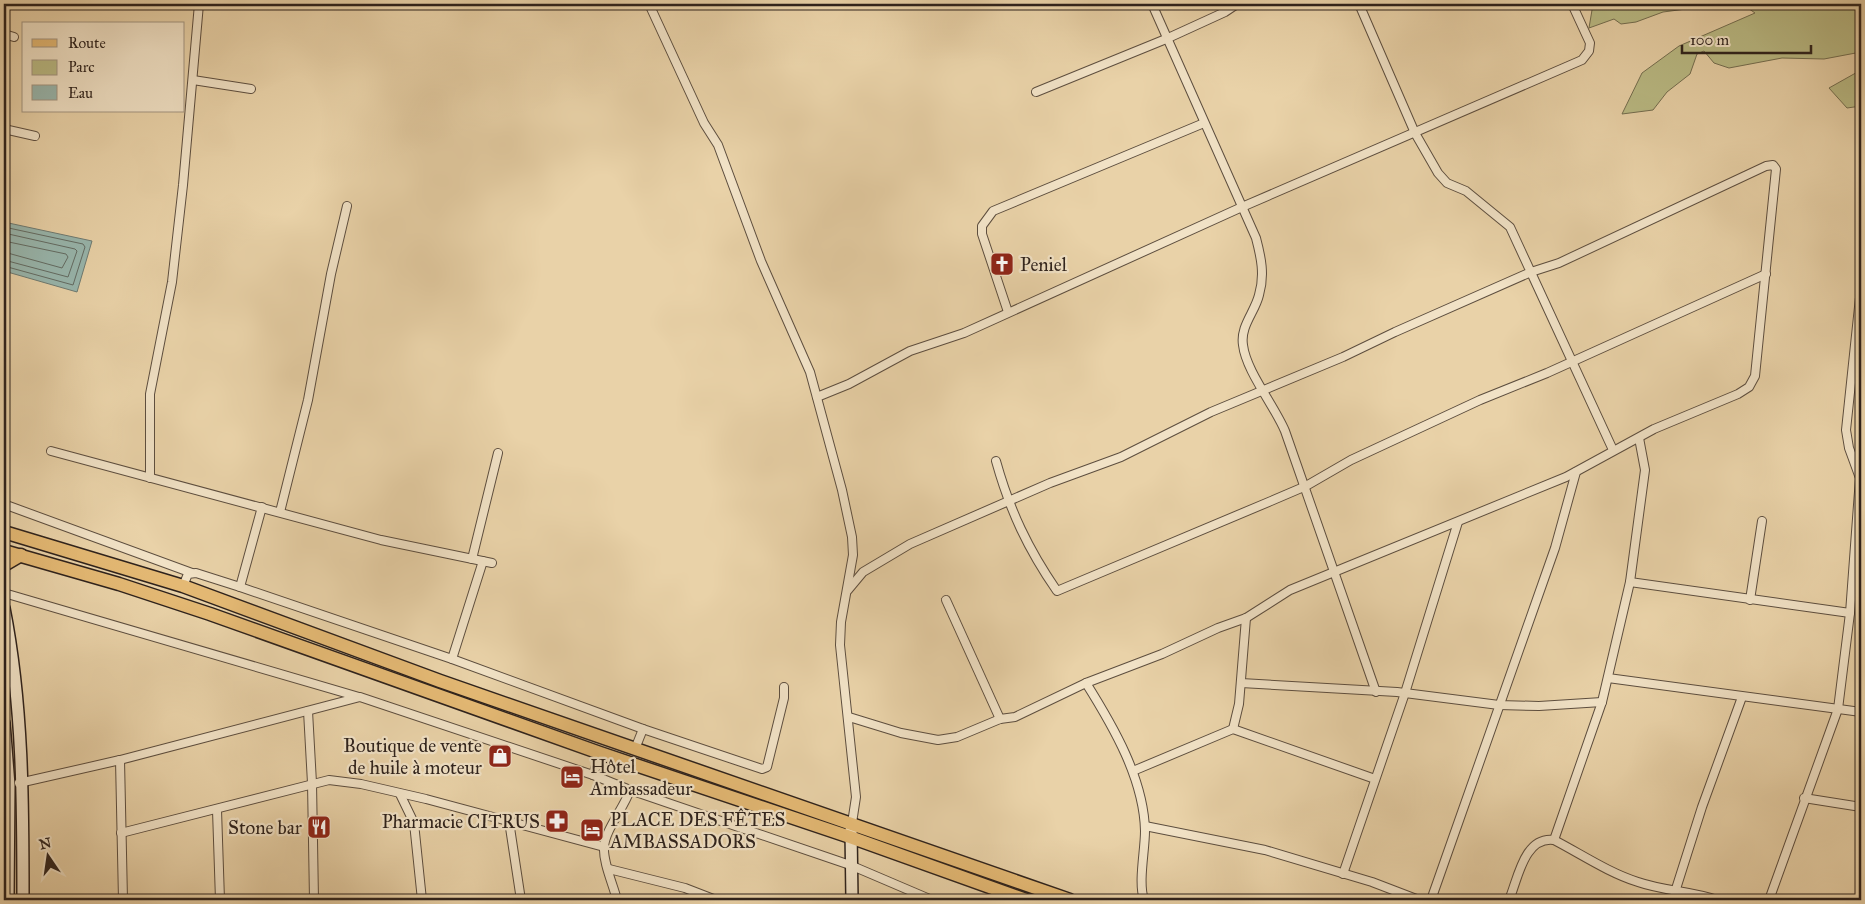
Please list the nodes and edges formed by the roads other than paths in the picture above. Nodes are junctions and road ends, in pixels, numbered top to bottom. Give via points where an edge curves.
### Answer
1 (199, 4) edge
2 (649, 4) edge
3 (1152, 4) edge
4 (1237, 4) edge
5 (1359, 4) edge
6 (1572, 4) edge
7 (4, 34) edge
8 (14, 37) dead end
9 (1166, 39) junction
10 (193, 80) junction
11 (251, 90) dead end
12 (1036, 92) dead end
13 (1204, 123) junction
14 (4, 129) edge
15 (1415, 133) junction
16 (35, 136) dead end
17 (347, 206) dead end
18 (1242, 207) junction
19 (1531, 272) junction
20 (1766, 274) junction
21 (1861, 288) edge
22 (1008, 312) junction
23 (1572, 362) junction
24 (1264, 391) junction
25 (817, 397) junction
26 (1639, 438) junction
27 (1613, 450) junction
28 (51, 451) dead end
29 (498, 452) dead end
30 (996, 461) dead end
31 (1576, 472) junction
32 (150, 478) junction
33 (1306, 486) junction
34 (1008, 503) junction
35 (9, 506) dead end
36 (262, 507) junction
37 (280, 512) junction
38 (1762, 521) dead end
39 (1458, 522) junction
40 (4, 532) edge
41 (4, 551) edge
42 (21, 555) junction
43 (472, 558) junction
44 (483, 561) junction
45 (492, 563) dead end
46 (4, 565) edge
47 (192, 573) junction
48 (1336, 573) junction
49 (1630, 582) junction
50 (183, 586) junction
51 (240, 587) junction
52 (848, 590) junction
53 (4, 593) edge
54 (946, 600) dead end
55 (1750, 600) junction
56 (4, 608) edge
57 (1850, 613) junction
58 (1246, 618) junction
59 (452, 659) junction
60 (1608, 678) junction
61 (1086, 683) junction
62 (1241, 683) junction
63 (784, 687) dead end
64 (1376, 692) junction
65 (1405, 693) junction
66 (360, 697) junction
67 (1742, 697) junction
68 (1602, 702) junction
69 (1499, 704) junction
70 (1838, 709) junction
71 (308, 711) junction
72 (1861, 712) edge
73 (849, 717) junction
74 (1000, 719) junction
75 (4, 723) edge
76 (643, 729) junction
77 (1233, 729) junction
78 (19, 735) junction
79 (5, 737) edge
80 (635, 749) junction
81 (600, 754) junction
82 (120, 760) junction
83 (1134, 771) junction
84 (593, 775) junction
85 (1376, 780) junction
86 (22, 782) junction
87 (312, 783) junction
88 (6, 785) edge
89 (630, 790) junction
90 (400, 794) junction
91 (1804, 798) junction
92 (1861, 807) edge
93 (217, 810) junction
94 (509, 821) junction
95 (852, 823) junction
96 (1144, 826) junction
97 (121, 833) junction
98 (850, 837) junction
99 (1554, 840) junction
100 (604, 847) junction
101 (850, 865) junction
102 (609, 869) junction
103 (1343, 874) junction
104 (1676, 892) junction
105 (8, 900) edge
106 (23, 900) edge
107 (123, 900) edge
108 (220, 900) edge
109 (314, 900) edge
110 (422, 900) edge
111 (521, 900) edge
112 (617, 900) edge
113 (716, 900) edge
114 (852, 900) edge
115 (932, 900) edge
116 (1026, 900) edge
117 (1070, 900) edge
118 (1144, 900) edge
119 (1419, 900) edge
120 (1431, 900) edge
121 (1510, 900) edge
122 (1717, 900) edge
123 (1769, 900) edge

1 - 10 street
2 - 25 street via 704,123 718,145 761,261 810,372
3 - 9 street
4 - 9 street
5 - 15 street
6 - 15 street via 1590,42 1582,60
7 - 8 street
9 - 12 street
9 - 13 street
10 - 11 street
10 - 32 street via 172,282 150,394
13 - 18 street
13 - 22 street via 993,211 982,226 982,234
14 - 16 street
15 - 18 street
15 - 19 street via 1442,178 1466,190 1510,228
17 - 37 street via 308,400
18 - 22 street
18 - 24 street via 1256,238 1262,278 1259,296 1243,332 1243,346
19 - 20 street via 1560,263 1773,165 1777,177
19 - 23 street
19 - 24 street
20 - 23 street
20 - 26 street via 1755,376 1749,387
21 - 57 street via 1846,430 1860,478
22 - 25 street via 964,332 910,350 849,384
23 - 27 street
23 - 33 street via 1480,400 1351,460
24 - 33 street via 1277,411
24 - 34 street
25 - 52 street via 852,537
26 - 27 street
26 - 49 street via 1645,470
27 - 31 street
28 - 32 street
29 - 43 street
30 - 34 street
31 - 39 street
31 - 69 street via 1555,548
32 - 36 street
33 - 34 street via 1057,592 1028,546
33 - 48 street
34 - 52 street via 894,552 863,572
35 - 47 street
36 - 37 street
36 - 51 street
37 - 43 street via 381,540
38 - 55 street
39 - 48 street
39 - 65 street
40 - 50 main road
41 - 42 main road
42 - 46 main road
42 - 81 main road via 210,614
43 - 44 street
44 - 45 street
44 - 59 street
47 - 50 street via 188,574
47 - 51 street
48 - 58 street via 1290,590
48 - 64 street
49 - 55 street
49 - 60 street
50 - 80 main road
51 - 59 street
52 - 73 street via 840,645
53 - 66 street
54 - 74 street
55 - 57 street
56 - 78 main road
57 - 70 street
58 - 61 street
58 - 62 street
59 - 76 street
60 - 67 street
60 - 68 street
61 - 74 street via 1015,717
61 - 83 street
62 - 64 street
62 - 77 street
63 - 76 street via 765,769
64 - 65 street
65 - 69 street
65 - 85 street
66 - 71 street
66 - 84 street
67 - 70 street
67 - 104 street via 1702,807
68 - 69 street via 1539,706
68 - 99 street
69 - 120 street
70 - 72 street
70 - 91 street
71 - 82 street
71 - 87 street
73 - 74 street via 938,740 957,737
73 - 95 street via 856,797
75 - 79 main road
76 - 80 street
77 - 83 street
77 - 85 street
78 - 79 main road
78 - 86 main road
79 - 88 main road
80 - 95 main road
81 - 84 street
81 - 98 main road
82 - 86 street
82 - 97 street
83 - 96 street
84 - 89 street
85 - 103 street
86 - 88 street
86 - 106 main road
87 - 90 street via 343,781
87 - 93 street
87 - 109 street
88 - 105 main road
89 - 100 street
89 - 101 street
90 - 94 street
90 - 110 street via 414,823
91 - 92 street
91 - 123 street
93 - 97 street
93 - 108 street
94 - 100 street
94 - 111 street
95 - 98 main road
95 - 117 main road
96 - 103 street via 1245,845
96 - 118 street
97 - 107 street
98 - 101 main road
98 - 116 main road
99 - 104 street via 1636,882
99 - 121 street via 1539,842 1528,852
100 - 102 street
101 - 114 main road
101 - 115 street
102 - 112 street
102 - 113 street via 685,888
103 - 119 street
104 - 122 street via 1694,892

